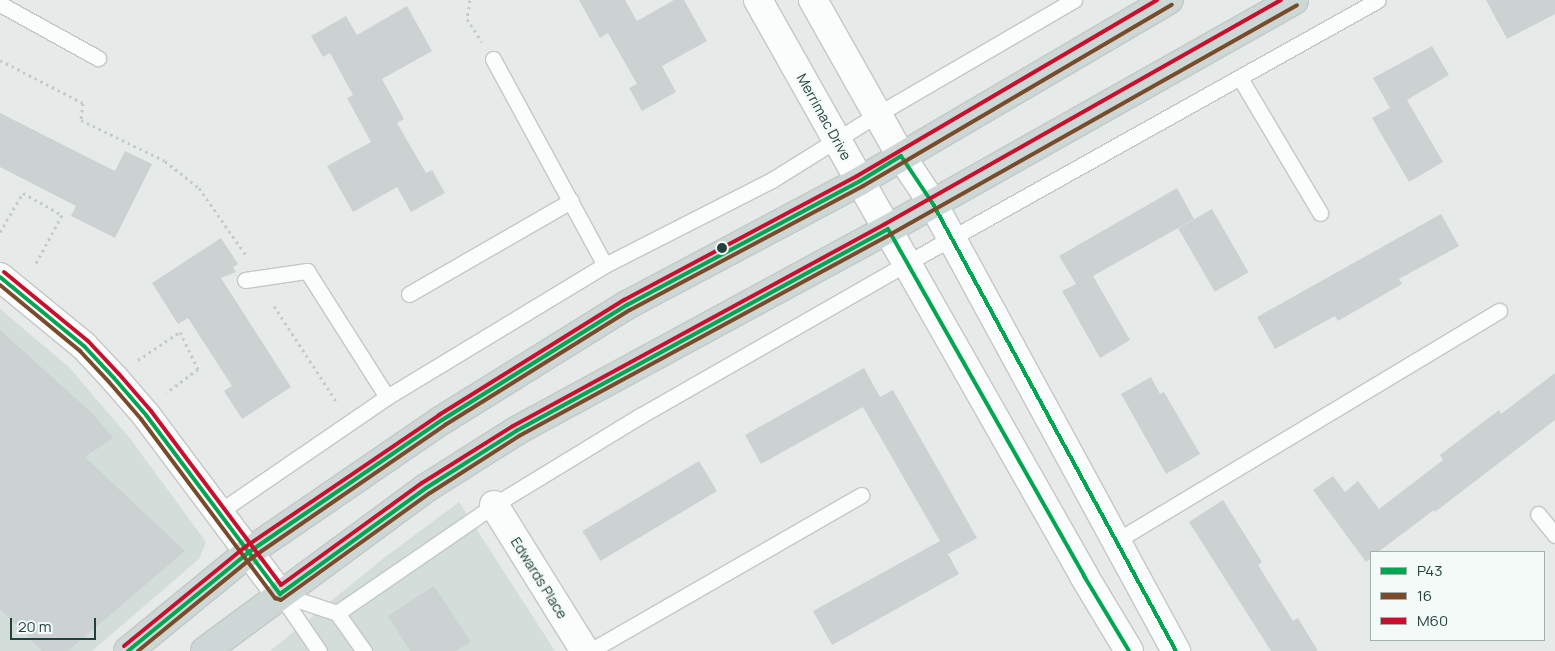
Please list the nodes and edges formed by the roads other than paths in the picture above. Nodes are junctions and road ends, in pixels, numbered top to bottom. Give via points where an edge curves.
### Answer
1 (758, 0) edge
2 (813, 0) edge
3 (1074, 0) edge
4 (1169, 0) edge
5 (1294, 0) edge
6 (1378, 0) edge
7 (0, 4) edge
8 (98, 58) dead end
9 (493, 59) road end
10 (1240, 78) junction
11 (878, 114) junction
12 (836, 140) junction
13 (901, 156) junction
14 (860, 181) junction
15 (571, 201) junction
16 (933, 204) junction
17 (1320, 214) dead end
18 (888, 229) junction
19 (952, 239) junction
20 (907, 263) junction
21 (605, 265) junction
22 (0, 277) edge
23 (245, 280) dead end
24 (409, 294) dead end
25 (1499, 311) dead end
26 (387, 397) junction
27 (861, 495) dead end
28 (494, 505) junction
29 (219, 512) junction
30 (1538, 514) dead end
31 (1555, 535) edge
32 (1116, 541) junction
33 (249, 552) junction
34 (280, 594) junction
35 (336, 613) junction
36 (128, 651) edge
37 (205, 651) edge
38 (319, 651) edge
39 (364, 651) edge
40 (585, 651) edge
41 (590, 651) edge
42 (1129, 651) edge
43 (1176, 651) edge

1 - 12 street, Merrimac Drive
2 - 11 street
3 - 11 lane
4 - 13 main road
5 - 16 main road
6 - 10 lane
7 - 8 lane
9 - 15 lane
10 - 17 lane
10 - 19 lane
11 - 12 lane
11 - 13 street
12 - 14 street, Merrimac Drive
12 - 21 lane via 772,180
13 - 14 main road
13 - 16 street
14 - 18 street, Merrimac Drive
14 - 33 main road via 627,305 442,420
15 - 21 lane
15 - 24 lane
16 - 18 main road
16 - 19 street
18 - 20 street, Merrimac Drive
18 - 34 main road via 516,430 426,488
19 - 20 lane
19 - 32 street
20 - 28 lane via 640,416
20 - 42 street, Merrimac Drive
21 - 26 lane
22 - 29 street via 84,346 114,378
23 - 26 lane via 306,271
25 - 32 lane
26 - 29 lane
27 - 41 lane
28 - 35 lane
28 - 40 street, Edwards Place
29 - 33 street
30 - 31 lane
32 - 43 street
33 - 34 street
33 - 36 main road
34 - 35 lane
34 - 37 main road
34 - 38 lane
35 - 39 lane

